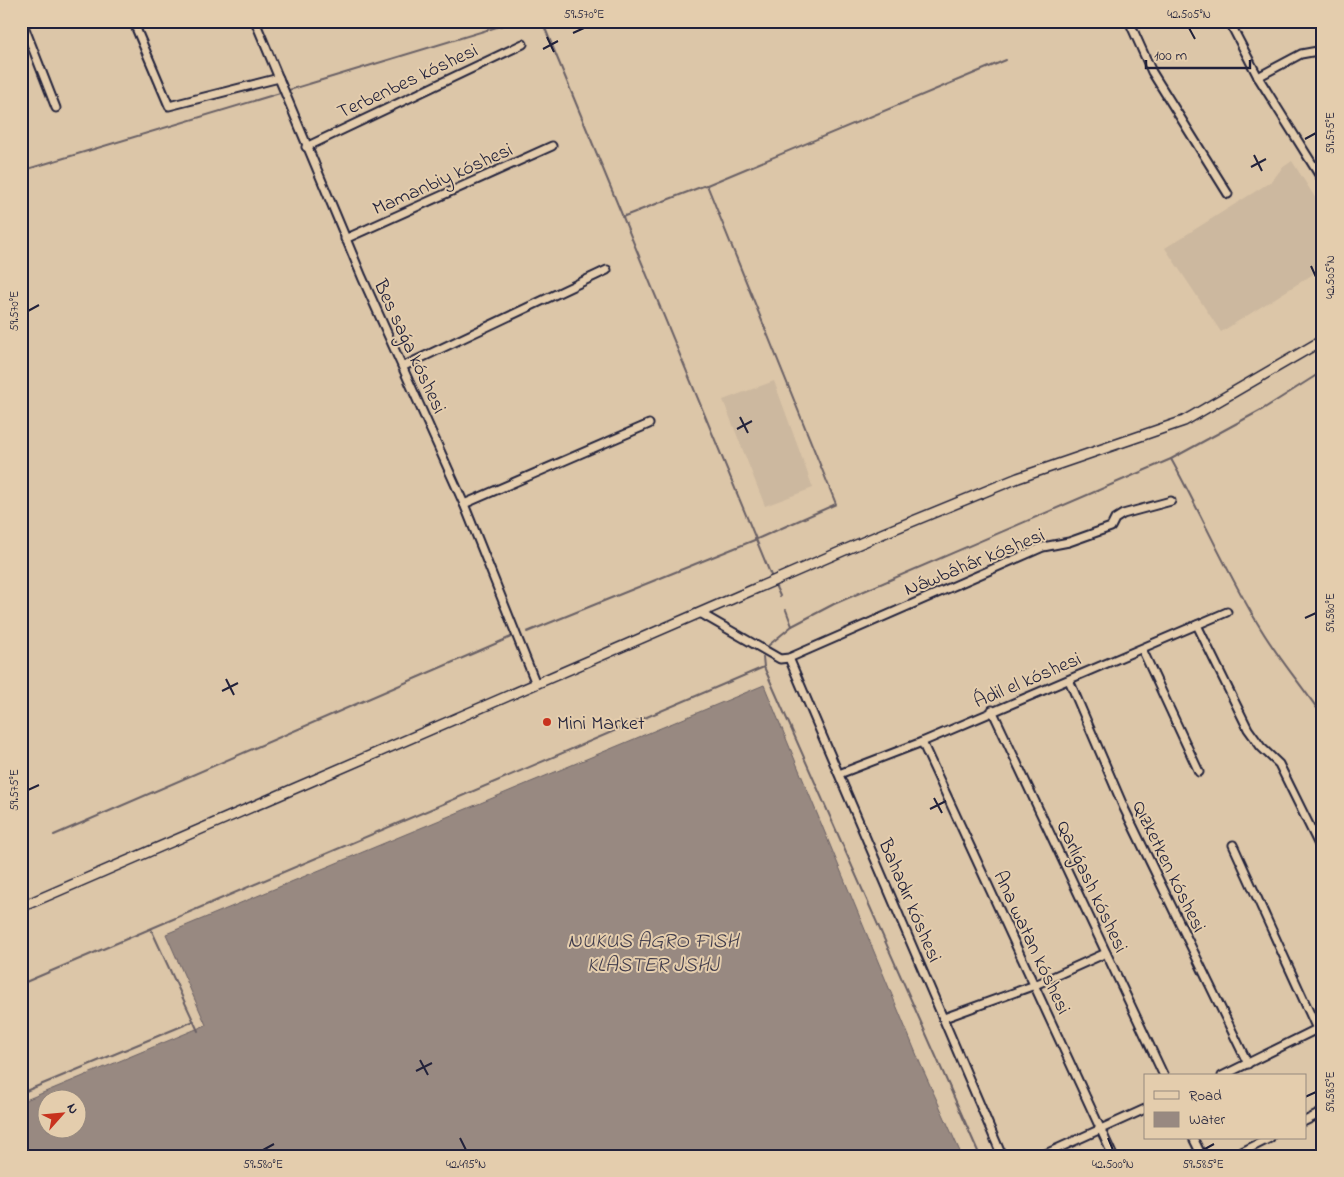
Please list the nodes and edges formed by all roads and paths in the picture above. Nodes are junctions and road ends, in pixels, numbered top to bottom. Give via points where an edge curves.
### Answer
1 (22, 21) edge
2 (133, 21) edge
3 (255, 21) edge
4 (1129, 21) edge
5 (1229, 21) edge
6 (522, 44) dead end
7 (1323, 50) edge
8 (279, 78) junction
9 (1258, 78) junction
10 (56, 108) dead end
11 (552, 146) dead end
12 (306, 147) junction
13 (1323, 181) edge
14 (1228, 194) dead end
15 (345, 239) junction
16 (608, 270) dead end
17 (1323, 340) edge
18 (404, 366) junction
19 (649, 424) dead end
20 (1171, 501) dead end
21 (464, 504) junction
22 (1227, 612) dead end
23 (700, 613) junction
24 (1197, 625) junction
25 (1142, 648) junction
26 (789, 658) junction
27 (1069, 680) junction
28 (536, 684) junction
29 (992, 710) junction
30 (922, 742) junction
31 (1199, 772) dead end
32 (839, 774) junction
33 (1233, 845) dead end
34 (1323, 853) edge
35 (21, 907) edge
36 (1106, 953) junction
37 (1035, 985) junction
38 (944, 1018) junction
39 (1320, 1028) edge
40 (1248, 1064) junction
41 (1163, 1074) edge
42 (1226, 1074) edge
43 (1144, 1109) edge
44 (1323, 1112) edge
45 (1306, 1120) edge
46 (1100, 1128) junction
47 (1194, 1140) edge
48 (1266, 1140) edge
49 (1002, 1156) edge
50 (1042, 1156) edge
51 (1113, 1156) edge
52 (1202, 1156) edge
53 (1234, 1156) edge

1 - 10 street
2 - 8 street via 169,106
3 - 8 street, Bes saǵa kóshesi
4 - 14 street via 1152,72
5 - 9 street
6 - 12 street, Terbenbes kóshesi
7 - 9 street via 1301,54
8 - 12 street, Bes saǵa kóshesi
9 - 13 street
11 - 15 street, Mamanbiy kóshesi
12 - 15 street, Bes saǵa kóshesi
15 - 18 street, Bes saǵa kóshesi
16 - 18 street
17 - 23 main road via 1184,421 1018,478
18 - 21 street, Bes saǵa kóshesi
19 - 21 street
20 - 26 street, Náwbáhár kóshesi via 1123,514 1111,527 1069,542 1043,547
21 - 28 street, Bes saǵa kóshesi
22 - 24 street, Ádil el kóshesi
23 - 26 street via 780,659
23 - 28 main road
24 - 25 street, Ádil el kóshesi
24 - 34 street via 1248,730 1260,747 1279,764
25 - 27 street, Ádil el kóshesi
25 - 31 street
26 - 32 street, Bahadır kóshesi
27 - 29 street, Ádil el kóshesi
27 - 40 street, Qızketken kóshesi via 1124,808
28 - 35 main road
29 - 30 street, Ádil el kóshesi
29 - 36 street, Qarlıǵash kóshesi
30 - 32 street, Ádil el kóshesi
30 - 37 street, Ana watan kóshesi
32 - 38 street, Bahadır kóshesi
33 - 39 street
36 - 37 street
36 - 41 street, Qarlıǵash kóshesi
37 - 38 street
37 - 46 street, Ana watan kóshesi
38 - 49 street, Bahadır kóshesi
39 - 40 street
40 - 42 street
43 - 46 street
44 - 45 street
46 - 50 street
46 - 51 street, Ana watan kóshesi
47 - 52 street
48 - 53 street

